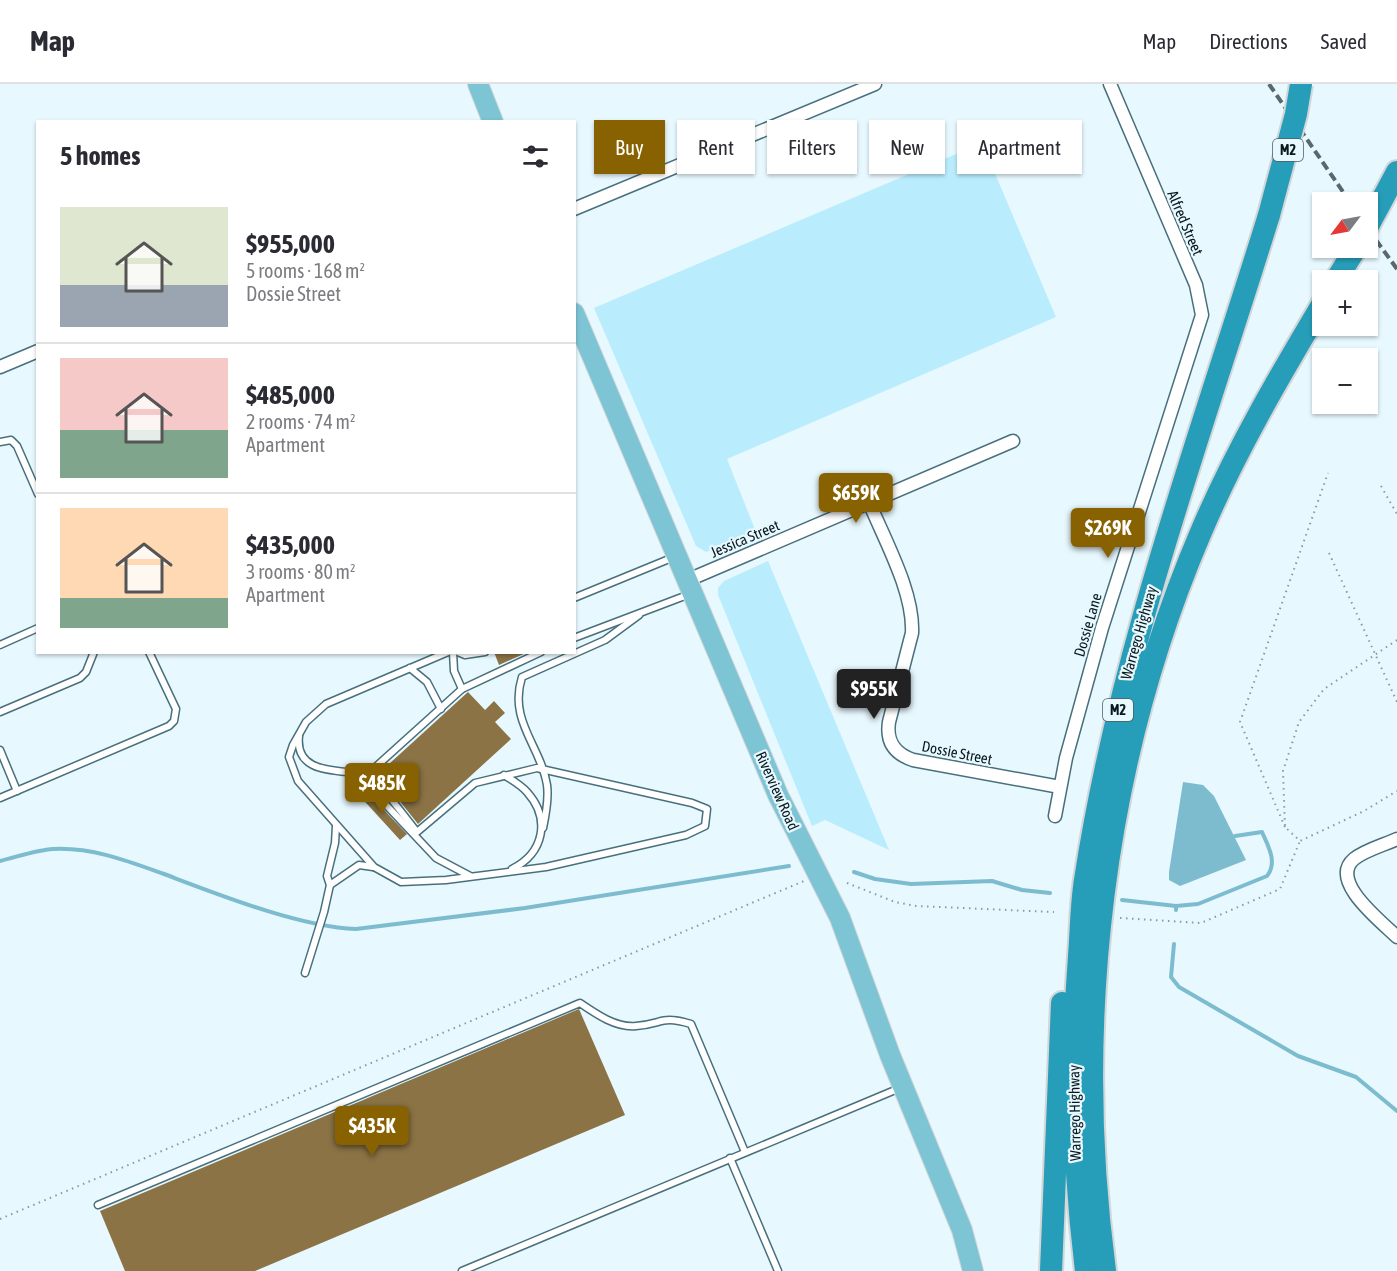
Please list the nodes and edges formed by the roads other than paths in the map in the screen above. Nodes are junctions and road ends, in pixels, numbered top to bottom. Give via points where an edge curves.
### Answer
1 (478, 84) edge
2 (875, 84) edge
3 (1110, 84) edge
4 (1301, 84) edge
5 (493, 120) edge
6 (1397, 172) edge
7 (1378, 207) edge
8 (576, 208) edge
9 (1202, 309) joint
10 (576, 318) edge
11 (1312, 322) edge
12 (36, 352) edge
13 (0, 367) edge
14 (1013, 441) dead end
15 (0, 442) edge
16 (36, 489) edge
17 (869, 502) junction
18 (677, 556) junction
19 (691, 586) junction
20 (576, 597) edge
21 (639, 615) junction
22 (36, 629) edge
23 (576, 637) edge
24 (0, 645) edge
25 (576, 653) edge
26 (93, 654) edge
27 (150, 654) edge
28 (443, 654) edge
29 (453, 654) edge
30 (537, 654) edge
31 (574, 654) edge
32 (410, 668) junction
33 (462, 689) junction
34 (441, 708) junction
35 (0, 712) edge
36 (299, 733) junction
37 (0, 750) edge
38 (543, 768) junction
39 (504, 775) junction
40 (1060, 787) junction
41 (16, 791) junction
42 (0, 798) edge
43 (1055, 816) dead end
44 (336, 826) junction
45 (543, 828) junction
46 (1397, 839) edge
47 (374, 867) junction
48 (509, 870) junction
49 (471, 876) junction
50 (1085, 884) junction
51 (330, 885) junction
52 (1397, 938) edge
53 (305, 973) dead end
54 (903, 1087) junction
55 (745, 1152) junction
56 (730, 1158) junction
57 (98, 1205) dead end
58 (1101, 1269) edge
59 (462, 1271) edge
60 (778, 1271) edge
61 (973, 1271) edge
62 (1051, 1271) edge

1 - 5 main road
2 - 8 street
3 - 9 street, Alfred Street via 1196,285
4 - 50 highway, Warrego Highway / M2, bridge via 1269,215 1141,621 1103,779
6 - 7 highway
9 - 40 street, Dossie Lane via 1173,412 1102,628
10 - 18 main road, Riverview Road
11 - 58 highway, Warrego Highway / M2 via 1228,471 1201,532 1149,677 1118,801 1101,928 1093,1041
12 - 13 street
14 - 17 street, Jessica Street
15 - 16 lane via 11,440 17,446
17 - 19 street, Jessica Street
17 - 40 street, Dossie Street via 908,597 913,620 889,722 892,746 913,760
18 - 19 main road, Riverview Road
18 - 20 lane
19 - 21 lane
19 - 54 main road, Riverview Road via 789,821 840,918
21 - 23 lane
21 - 25 lane via 605,640
22 - 24 lane
26 - 35 lane via 80,678
27 - 41 lane via 176,709 174,721
28 - 32 lane
29 - 33 lane via 454,671
30 - 33 lane
31 - 38 lane via 522,677 517,694 519,712
32 - 34 lane via 427,682
32 - 36 lane via 326,704
33 - 34 lane
34 - 39 lane via 370,772 417,832 475,783
36 - 44 lane via 289,757 292,770
36 - 49 lane via 298,746 305,761 319,770 356,773 436,858
37 - 41 lane
38 - 39 lane
38 - 45 lane via 548,787
38 - 48 lane via 700,806 707,809 705,826 686,836 546,867
39 - 45 lane via 533,799
40 - 43 street, Dossie Lane
41 - 42 lane
44 - 47 lane
44 - 51 lane via 327,876
45 - 48 lane via 531,857
46 - 52 street via 1357,857 1346,871 1353,892
47 - 49 lane via 401,882
47 - 51 lane via 359,865
48 - 49 lane
50 - 58 highway, Warrego Highway / M2 via 1074,1066 1078,1190
50 - 62 highway via 1071,901 1058,1042
51 - 53 lane
54 - 55 lane
54 - 61 main road, Riverview Road via 962,1230
55 - 56 lane
55 - 57 lane via 691,1024 670,1018 634,1027 608,1021 580,1004
56 - 59 lane
56 - 60 lane

